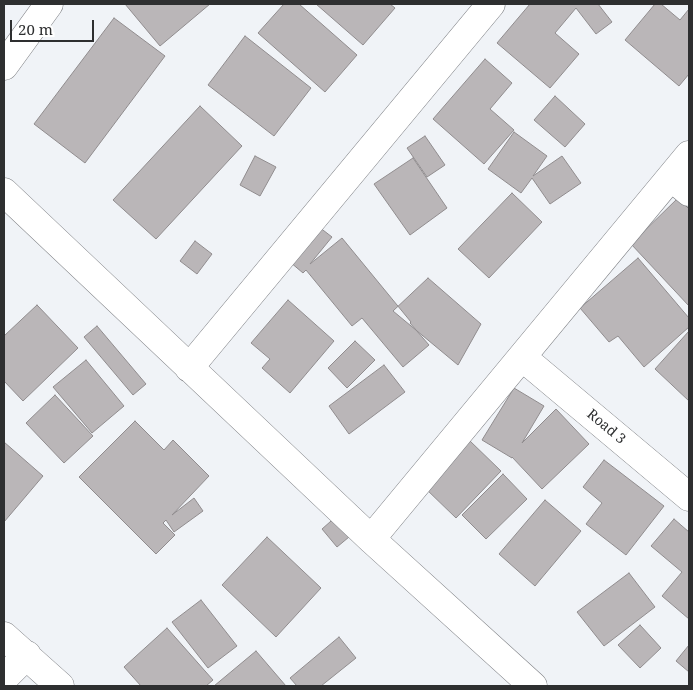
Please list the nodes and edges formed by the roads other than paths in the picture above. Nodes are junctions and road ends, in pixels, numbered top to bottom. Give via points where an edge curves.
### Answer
1 (49, 4) edge
2 (491, 4) edge
3 (8, 53) edge
4 (689, 155) edge
5 (680, 184) edge
6 (4, 192) edge
7 (522, 357) junction
8 (189, 368) junction
9 (689, 497) edge
10 (371, 539) junction
11 (4, 636) edge
12 (27, 655) junction
13 (4, 678) edge
14 (60, 686) edge
15 (533, 686) edge

1 - 3 street
2 - 8 street
4 - 5 street
5 - 7 street
6 - 8 street
7 - 9 street, Road 3
7 - 10 street
8 - 10 street
10 - 15 street
11 - 12 street
12 - 13 street
12 - 14 street

